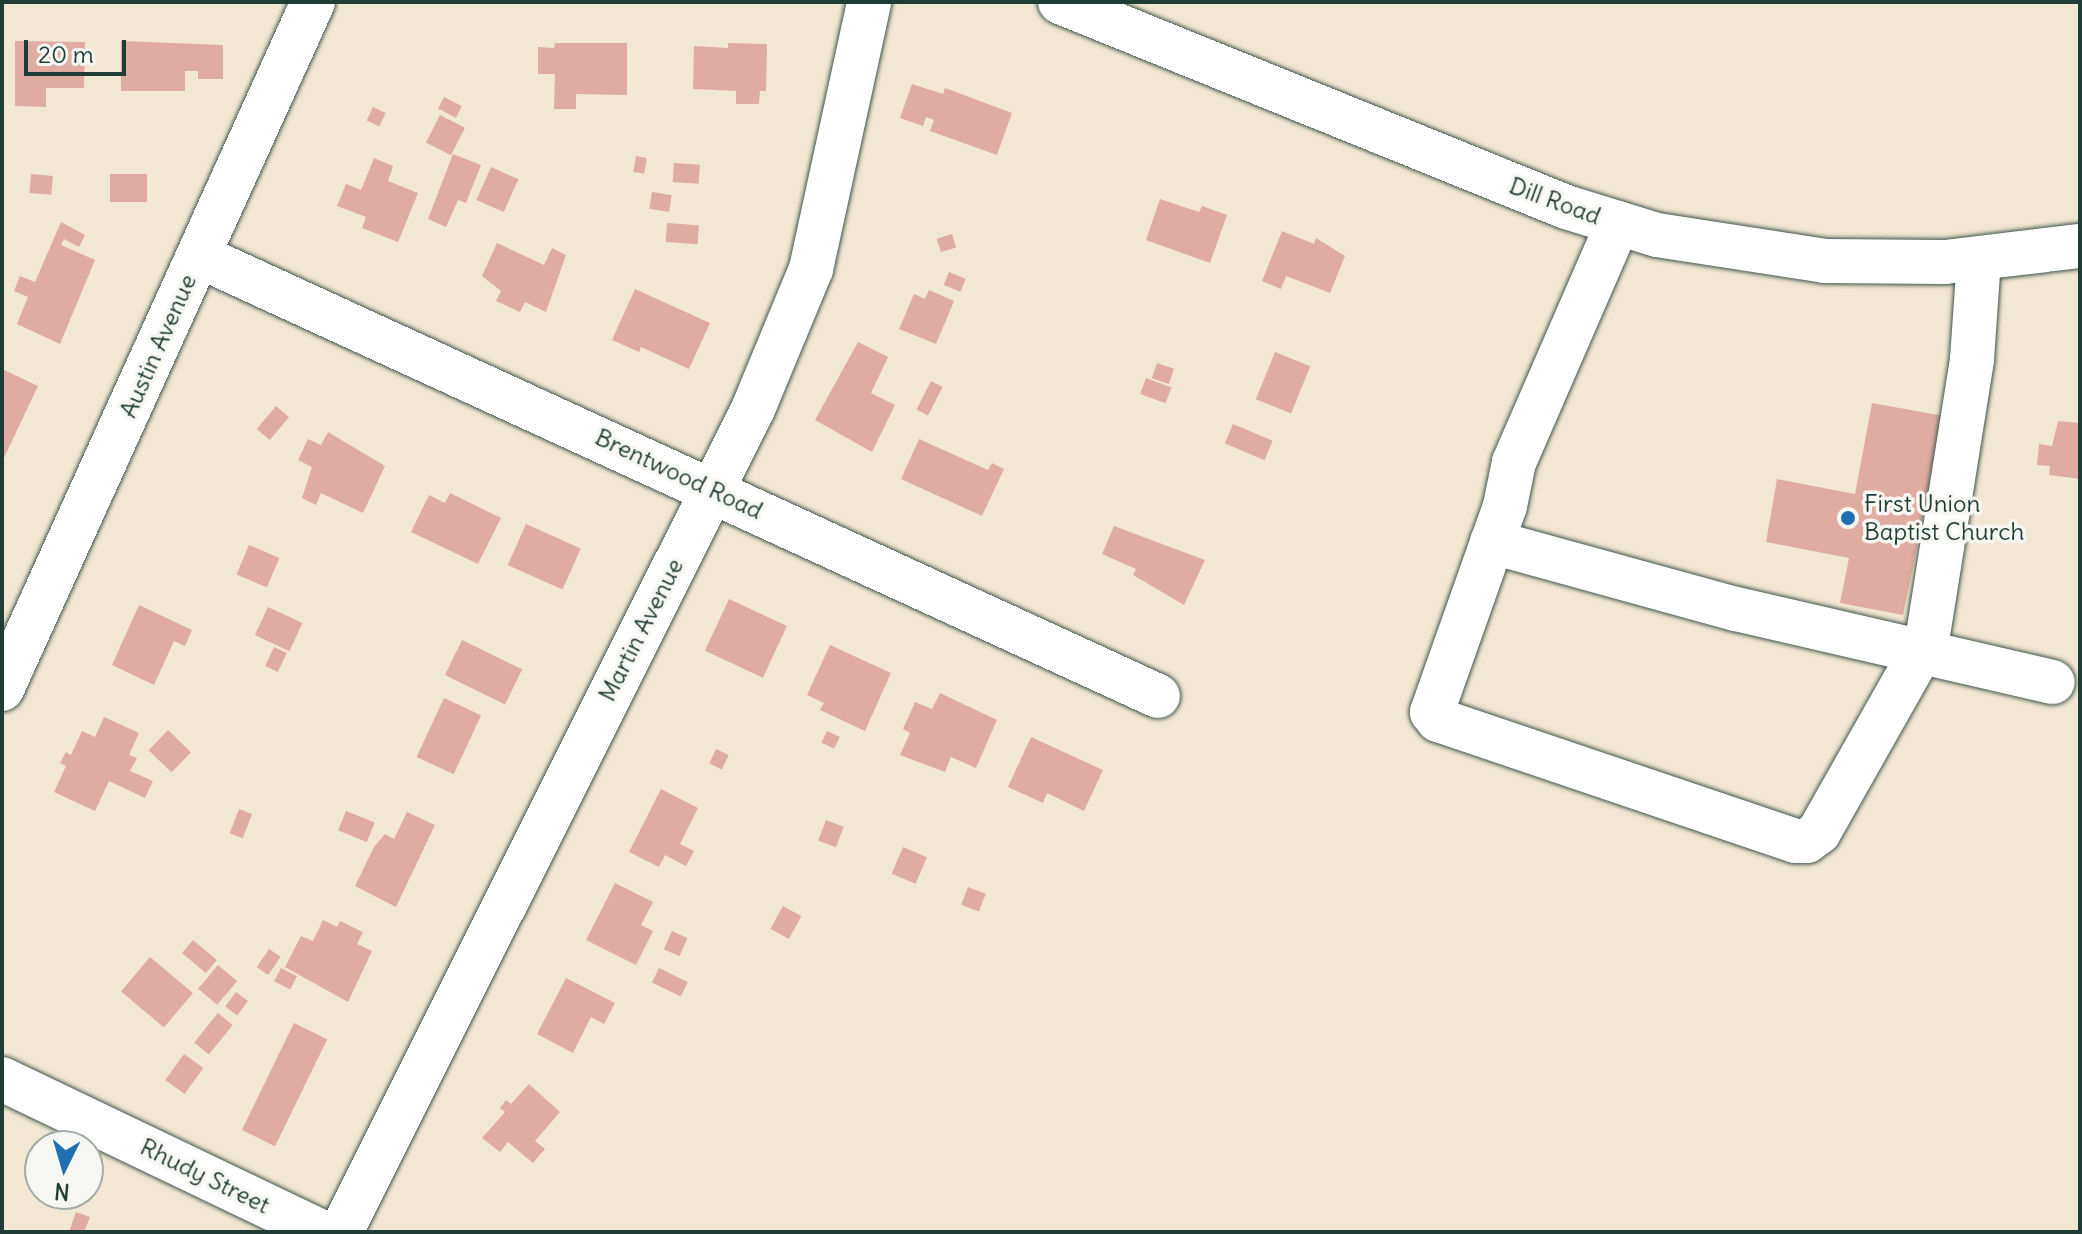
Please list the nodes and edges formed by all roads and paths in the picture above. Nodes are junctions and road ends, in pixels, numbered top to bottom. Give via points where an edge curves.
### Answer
1 (313, 2) edge
2 (869, 2) edge
3 (1060, 2) edge
4 (1618, 223) junction
5 (2080, 246) edge
6 (199, 256) junction
7 (1979, 259) junction
8 (712, 489) junction
9 (1492, 542) junction
10 (1920, 654) junction
11 (2053, 682) dead end
12 (2, 689) edge
13 (1158, 696) dead end
14 (2, 1079) edge
15 (322, 1232) edge
16 (341, 1232) edge

1 - 6 street, Austin Avenue
2 - 8 street, Martin Avenue via 811,269 753,409
3 - 4 street, Dill Road
4 - 7 street, Dill Road via 1720,248 1824,261
4 - 9 street via 1514,462
5 - 7 street, Dill Road
6 - 8 street, Brentwood Road
6 - 12 street, Austin Avenue
7 - 10 street via 1972,359 1927,641
8 - 13 street, Brentwood Road
8 - 16 street, Martin Avenue
9 - 10 street
9 - 10 street via 1432,703 1438,720 1795,841 1807,841 1819,832
10 - 11 street
14 - 15 street, Rhudy Street

